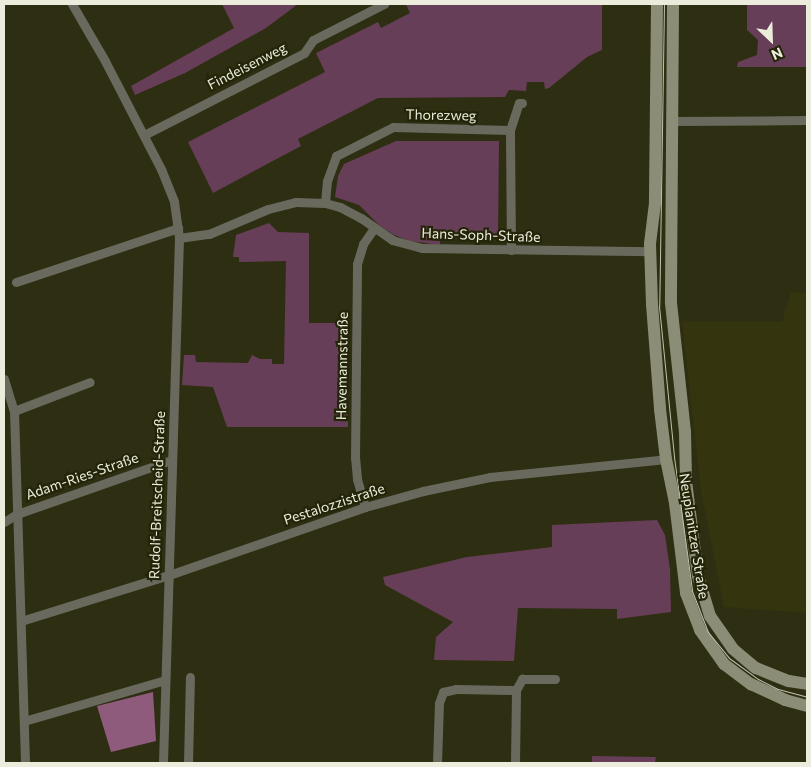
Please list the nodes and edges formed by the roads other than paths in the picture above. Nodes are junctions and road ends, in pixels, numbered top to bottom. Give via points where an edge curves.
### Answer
1 (72, 4) edge
2 (384, 4) edge
3 (657, 4) edge
4 (673, 4) edge
5 (522, 103) dead end
6 (807, 120) edge
7 (656, 121) junction
8 (674, 121) junction
9 (510, 130) junction
10 (144, 135) junction
11 (325, 203) junction
12 (178, 228) junction
13 (374, 228) junction
14 (179, 238) junction
15 (511, 250) junction
16 (651, 251) junction
17 (670, 251) junction
18 (16, 282) dead end
19 (4, 379) edge
20 (90, 382) dead end
21 (14, 411) junction
22 (684, 456) junction
23 (666, 459) junction
24 (171, 460) junction
25 (365, 507) junction
26 (17, 514) junction
27 (4, 522) edge
28 (169, 575) junction
29 (21, 622) junction
30 (190, 677) dead end
31 (556, 679) dead end
32 (165, 680) junction
33 (807, 684) edge
34 (516, 690) junction
35 (807, 706) edge
36 (24, 721) junction
37 (25, 763) edge
38 (163, 763) edge
39 (188, 763) edge
40 (437, 763) edge
41 (515, 763) edge

1 - 10 street, Rudolf-Breitscheid-Straße
2 - 10 street, Findeisenweg via 312,40 304,53
3 - 7 street, Neuplanitzer Straße
4 - 8 street, Neuplanitzer Straße
5 - 9 street via 518,103
6 - 8 street
7 - 8 street
7 - 16 street, Neuplanitzer Straße
8 - 17 street, Neuplanitzer Straße
9 - 11 street, Thorezweg via 393,127 336,156 327,181
9 - 15 street
10 - 12 street, Rudolf-Breitscheid-Straße via 174,202
11 - 13 street, Hans-Soph-Straße via 352,213
11 - 14 street, Hans-Soph-Straße via 279,205 220,231
12 - 14 street, Rudolf-Breitscheid-Straße
12 - 18 street
13 - 15 street, Hans-Soph-Straße via 392,240 422,248
13 - 25 street, Havemannstraße via 363,244 357,264 355,458
14 - 24 street, Rudolf-Breitscheid-Straße
15 - 16 street, Hans-Soph-Straße
16 - 17 street
16 - 23 street, Neuplanitzer Straße via 655,366
17 - 22 street, Neuplanitzer Straße
19 - 21 street
20 - 21 street
21 - 26 street
22 - 23 street, Neuplanitzer Straße
22 - 33 street, Neuplanitzer Straße via 695,562 710,616 733,649 756,668 789,681
23 - 25 street, Pestalozzistraße via 490,477
23 - 35 street, Neuplanitzer Straße via 686,593 700,630 713,652 737,675 773,695
24 - 26 street, Adam-Ries-Straße
24 - 28 street, Rudolf-Breitscheid-Straße
25 - 28 street, Pestalozzistraße
26 - 27 street, Adam-Ries-Straße
26 - 29 street
28 - 29 street, Pestalozzistraße
28 - 32 street, Rudolf-Breitscheid-Straße
29 - 36 street
30 - 39 street
31 - 34 street via 522,679
32 - 36 street
32 - 38 street, Rudolf-Breitscheid-Straße
34 - 40 street via 456,688 444,692 439,704
34 - 41 street
36 - 37 street

